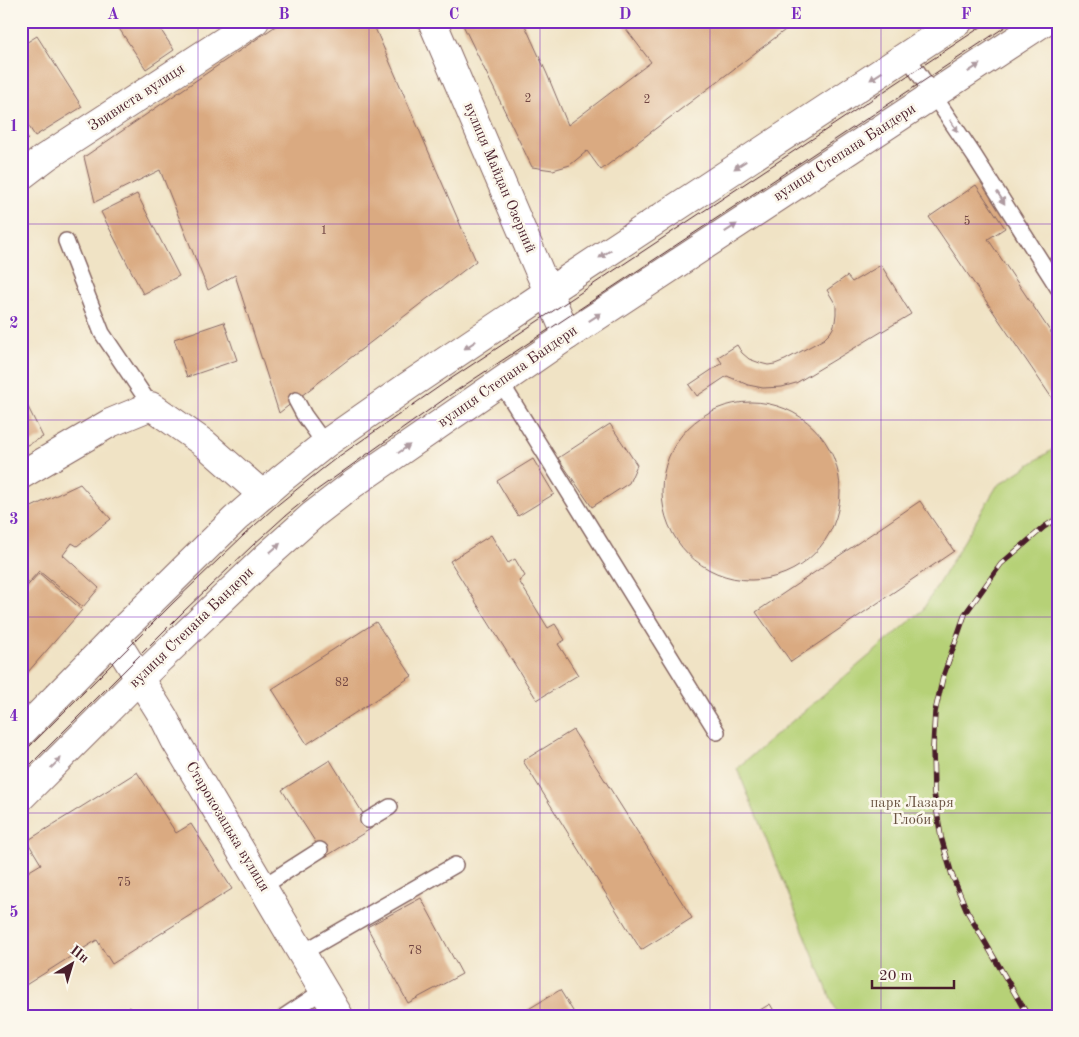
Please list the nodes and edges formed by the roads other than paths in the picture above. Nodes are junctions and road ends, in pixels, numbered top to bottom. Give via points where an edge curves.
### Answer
1 (255, 21) edge
2 (432, 21) edge
3 (959, 21) edge
4 (1045, 21) edge
5 (907, 56) junction
6 (933, 95) junction
7 (21, 176) edge
8 (66, 241) dead end
9 (1058, 288) edge
10 (548, 292) junction
11 (567, 336) junction
12 (500, 381) junction
13 (296, 400) dead end
14 (151, 406) junction
15 (325, 444) junction
16 (21, 475) edge
17 (262, 495) junction
18 (114, 638) junction
19 (139, 679) junction
20 (717, 732) dead end
21 (21, 733) edge
22 (21, 797) edge
23 (390, 806) dead end
24 (368, 820) dead end
25 (320, 850) dead end
26 (455, 865) dead end
27 (262, 886) junction
28 (302, 953) junction
29 (324, 990) junction
30 (285, 1016) edge
31 (340, 1016) edge

1 - 7 main road, Звивиста вулиця
2 - 10 main road, вулиця Майдан Озерний
3 - 5 main road
6 -> 4 main road, вулиця Степана Бандери
5 - 6 lane
5 -> 10 main road
6 -> 9 lane
11 -> 6 main road, вулиця Степана Бандери
8 - 14 lane via 102,333
10 - 11 main road, вулиця Майдан Озерний
10 -> 15 main road
11 - 12 main road, вулиця Степана Бандери
19 -> 12 main road, вулиця Степана Бандери via 313,515
12 - 20 lane
13 - 15 lane
14 - 16 main road via 110,423
14 - 17 main road via 205,444
15 - 17 main road
17 - 18 main road
18 - 19 main road, Старокозацька вулиця
18 - 21 main road
22 -> 19 main road, вулиця Степана Бандери
19 - 27 main road, Старокозацька вулиця
23 - 24 lane
25 - 27 lane
26 - 28 lane
27 - 28 main road, Старокозацька вулиця
28 - 29 main road, Старокозацька вулиця
29 - 30 lane
29 - 31 main road, Старокозацька вулиця

